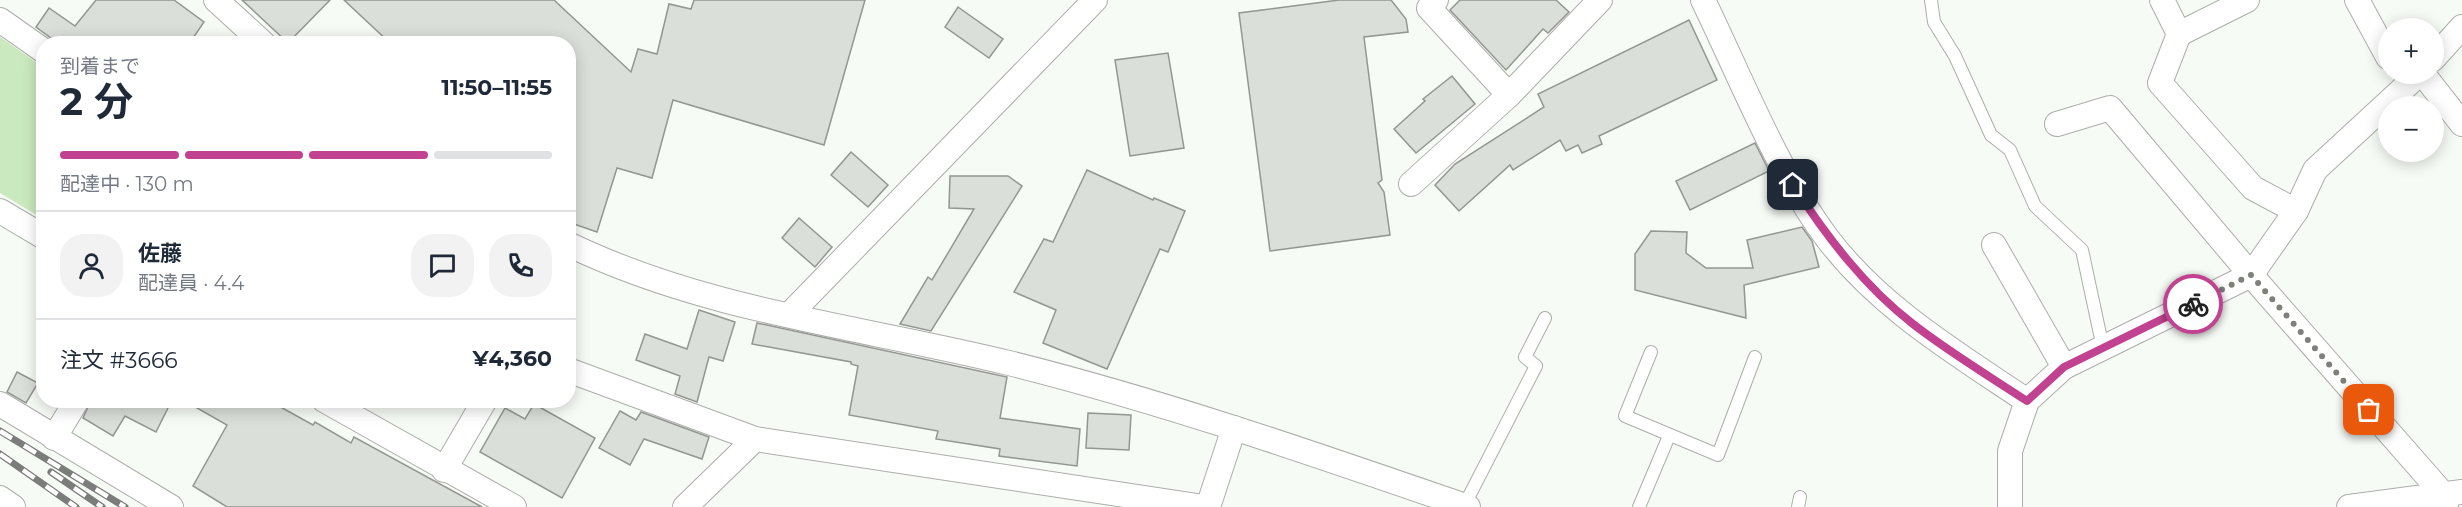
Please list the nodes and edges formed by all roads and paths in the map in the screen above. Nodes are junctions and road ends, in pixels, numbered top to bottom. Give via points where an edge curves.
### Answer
1 (216, 0) edge
2 (1095, 0) edge
3 (1436, 0) edge
4 (1600, 0) edge
5 (1703, 0) edge
6 (1931, 0) edge
7 (2162, 0) edge
8 (2247, 0) edge
9 (2357, 0) edge
10 (0, 20) edge
11 (2462, 27) edge
12 (2179, 34) junction
13 (255, 36) edge
14 (2378, 39) edge
15 (36, 45) edge
16 (2444, 47) edge
17 (2402, 84) edge
18 (2419, 84) edge
19 (1509, 95) junction
20 (2057, 124) dead end
21 (2462, 124) edge
22 (1411, 184) dead end
23 (0, 211) edge
24 (2296, 211) junction
25 (36, 232) edge
26 (1995, 246) dead end
27 (576, 250) edge
28 (2251, 275) junction
29 (789, 315) junction
30 (1545, 318) dead end
31 (2103, 348) junction
32 (1651, 352) dead end
33 (1755, 357) dead end
34 (2064, 367) junction
35 (576, 373) edge
36 (2027, 401) junction
37 (0, 404) edge
38 (72, 408) edge
39 (338, 408) edge
40 (480, 408) edge
41 (1234, 428) junction
42 (1669, 436) junction
43 (54, 438) junction
44 (755, 439) junction
45 (444, 470) junction
46 (0, 498) edge
47 (2450, 498) edge
48 (1466, 506) edge
49 (13, 507) edge
50 (171, 507) edge
51 (514, 507) edge
52 (685, 507) edge
53 (1206, 507) edge
54 (1639, 507) edge
55 (2010, 507) edge
56 (2349, 507) edge

1 - 13 street
2 - 29 street
3 - 19 street via 1429,8
4 - 19 street
5 - 36 street via 1793,185 1828,238 1868,283 1913,324
6 - 31 lane via 1934,22 1955,56 1991,135 2010,150 2035,206 2082,250
7 - 12 street
8 - 12 street
9 - 14 street
10 - 15 street
11 - 16 street
12 - 24 street via 2160,83 2253,188
17 - 24 street via 2315,170
18 - 21 street
19 - 22 street
20 - 28 street via 2110,108
23 - 25 street
24 - 28 street
26 - 34 street
27 - 29 street via 678,287
28 - 31 street
28 - 47 street
29 - 41 street via 1008,363 1148,399
30 - 48 lane via 1525,357 1536,366
31 - 34 street
32 - 42 lane via 1625,416
33 - 42 lane via 1718,455
34 - 36 street
35 - 44 street
36 - 55 street via 2010,451
37 - 43 street
38 - 43 street
39 - 45 street
40 - 45 street
41 - 48 street
41 - 53 street
42 - 54 lane
43 - 50 street
44 - 52 street
44 - 53 street
45 - 51 street
46 - 49 street
47 - 56 street

